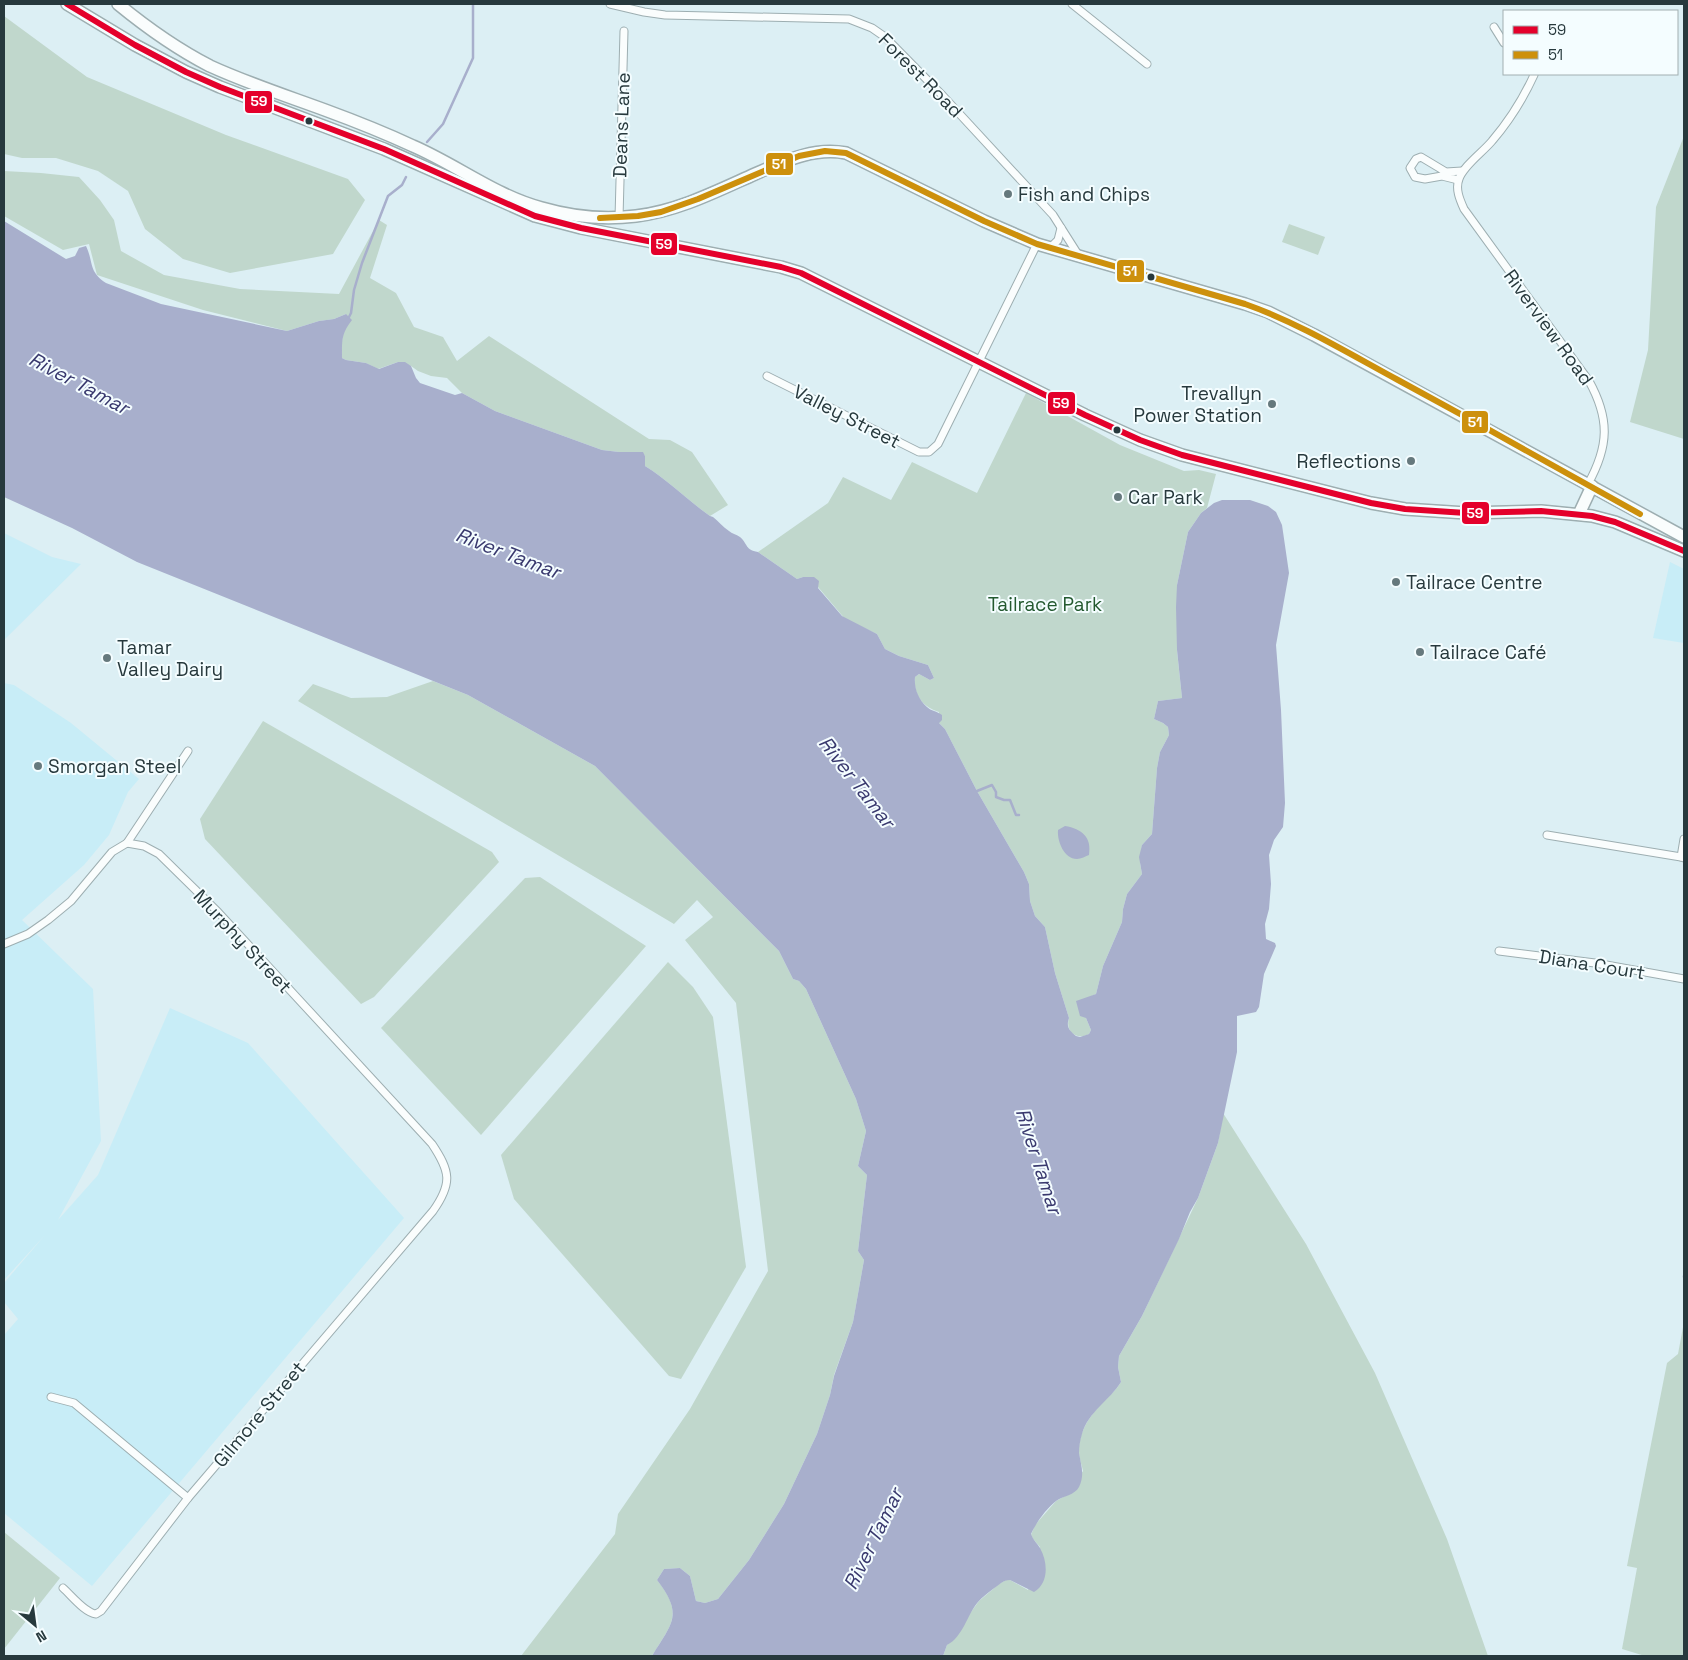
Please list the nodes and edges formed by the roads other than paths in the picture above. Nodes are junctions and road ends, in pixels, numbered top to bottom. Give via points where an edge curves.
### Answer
1 (67, 4) edge
2 (118, 4) edge
3 (610, 4) edge
4 (1072, 4) edge
5 (1494, 27) dead end
6 (624, 31) dead end
7 (1503, 41) edge
8 (1147, 64) dead end
9 (1534, 75) edge
10 (1462, 171) junction
11 (1458, 180) junction
12 (619, 218) junction
13 (1062, 228) junction
14 (1037, 244) junction
15 (1050, 248) junction
16 (1081, 258) junction
17 (980, 361) junction
18 (767, 376) dead end
19 (1590, 485) junction
20 (1579, 514) junction
21 (1684, 537) edge
22 (1684, 550) edge
23 (188, 751) dead end
24 (1547, 834) dead end
25 (1684, 839) edge
26 (127, 843) junction
27 (1682, 858) edge
28 (4, 944) edge
29 (1499, 951) dead end
30 (1684, 979) edge
31 (448, 1180) joint
32 (51, 1397) dead end
33 (188, 1498) junction
34 (63, 1588) dead end

1 - 17 highway via 186,72 384,149 535,216 781,266
2 - 12 highway via 164,38 209,65 399,140 512,197 539,208 579,217
3 - 13 street, Forest Road via 665,14 849,19 872,28 885,37 950,104 1025,183
4 - 8 street
5 - 7 street
6 - 12 street, Deans Lane
9 - 10 street via 1520,105 1506,124
10 - 11 street
10 - 11 street via 1446,172 1421,157 1410,168 1420,179 1442,176
11 - 19 street, Riverview Road via 1458,193 1464,209 1597,394 1605,424 1605,441
12 - 14 highway via 680,206 793,158 831,151 856,157
13 - 15 street via 1058,240
13 - 16 street, Forest Road
14 - 15 highway
14 - 17 street
15 - 16 highway
16 - 19 highway via 1268,312
17 - 18 street, Valley Street via 938,444 928,452 919,452
17 - 20 highway via 1132,437 1205,461 1405,509
19 - 20 highway
19 - 21 highway
20 - 22 highway via 1615,522
23 - 26 street
24 - 27 street
25 - 27 street
26 - 28 street via 112,852 71,900 48,920 28,934
26 - 31 street, Murphy Street via 144,846 158,854 218,912 432,1144 444,1162
29 - 30 street, Diana Court via 1595,963
31 - 33 street, Gilmore Street via 433,1211
32 - 33 street via 74,1403
33 - 34 street, Gilmore Street via 101,1611 96,1614 85,1610

